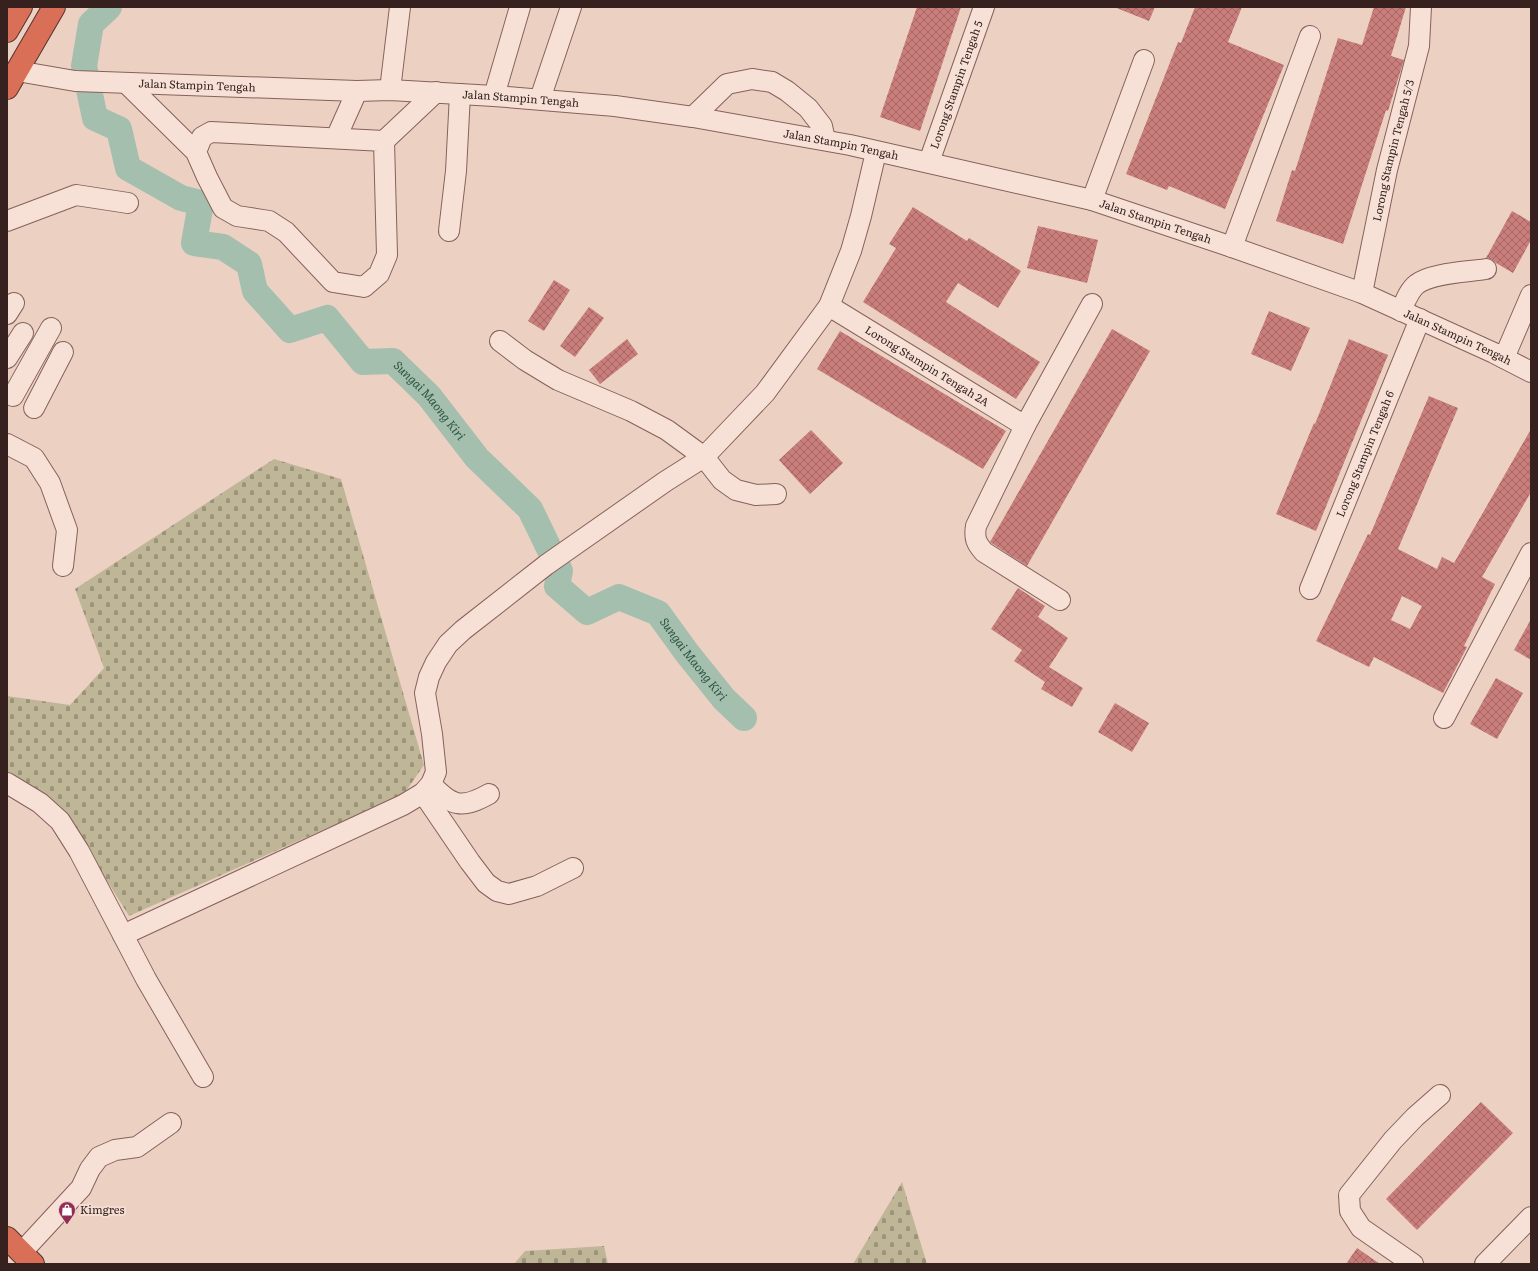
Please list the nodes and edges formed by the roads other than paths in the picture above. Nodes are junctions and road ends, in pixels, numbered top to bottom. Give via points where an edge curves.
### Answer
1 (54, 7) edge
2 (400, 7) edge
3 (520, 7) edge
4 (571, 7) edge
5 (984, 7) edge
6 (1421, 7) edge
7 (1310, 36) dead end
8 (1144, 60) dead end
9 (12, 80) edge
10 (121, 83) junction
11 (390, 90) junction
12 (357, 91) junction
13 (436, 92) junction
14 (460, 94) junction
15 (494, 96) junction
16 (540, 99) junction
17 (693, 117) junction
18 (336, 138) junction
19 (825, 140) junction
20 (384, 141) junction
21 (196, 152) junction
22 (876, 152) junction
23 (929, 162) junction
24 (1092, 200) junction
25 (128, 203) dead end
26 (7, 221) edge
27 (449, 231) dead end
28 (1232, 247) junction
29 (1486, 269) dead end
30 (1362, 294) junction
31 (1531, 295) edge
32 (1092, 304) dead end
33 (829, 306) junction
34 (1401, 311) junction
35 (1420, 319) junction
36 (51, 328) dead end
37 (23, 333) dead end
38 (500, 341) dead end
39 (63, 352) dead end
40 (7, 358) edge
41 (1504, 358) junction
42 (1531, 372) edge
43 (10, 394) edge
44 (1025, 426) junction
45 (7, 444) edge
46 (704, 457) junction
47 (776, 494) dead end
48 (1529, 564) edge
49 (63, 566) dead end
50 (1310, 589) dead end
51 (1060, 600) dead end
52 (1444, 718) dead end
53 (7, 783) edge
54 (427, 789) junction
55 (489, 794) dead end
56 (573, 868) dead end
57 (123, 935) junction
58 (203, 1077) dead end
59 (1440, 1095) dead end
60 (171, 1123) dead end
61 (1531, 1216) edge
62 (20, 1252) edge
63 (1413, 1264) edge
64 (1485, 1264) edge

1 - 9 highway
2 - 11 street
3 - 15 street
4 - 16 street
5 - 23 street, Lorong Stampin Tengah 5
6 - 30 street, Lorong Stampin Tengah 5/3 via 1419,46 1387,170
7 - 28 street
8 - 24 street
9 - 10 street, Jalan Stampin Tengah
10 - 12 street, Jalan Stampin Tengah
10 - 21 street
11 - 12 street, Jalan Stampin Tengah
11 - 13 street, Jalan Stampin Tengah
12 - 18 street
13 - 14 street, Jalan Stampin Tengah
13 - 20 street
14 - 15 street, Jalan Stampin Tengah
14 - 27 street via 456,171
15 - 16 street, Jalan Stampin Tengah
16 - 17 street, Jalan Stampin Tengah
17 - 19 street, Jalan Stampin Tengah
17 - 19 street via 727,84 752,79 772,82 808,108 822,126
18 - 20 street
18 - 21 street via 211,132 202,138
19 - 22 street, Jalan Stampin Tengah
20 - 21 street via 387,255 379,274 364,287 333,282 286,232 269,221 237,216 223,208
22 - 23 street, Jalan Stampin Tengah
22 - 33 street via 851,250
23 - 24 street, Jalan Stampin Tengah
24 - 28 street, Jalan Stampin Tengah
25 - 26 street via 76,195
28 - 30 street, Jalan Stampin Tengah
29 - 34 street via 1429,278 1416,285 1410,292
30 - 34 street, Jalan Stampin Tengah
31 - 41 street
32 - 44 street
33 - 44 street, Lorong Stampin Tengah 2A
33 - 46 street via 765,393
34 - 35 street, Jalan Stampin Tengah
35 - 41 street, Jalan Stampin Tengah
35 - 50 street, Lorong Stampin Tengah 6
36 - 43 street
37 - 40 street
38 - 46 street via 558,380 631,411 667,430
39 - 43 street via 40,412
41 - 42 street, Jalan Stampin Tengah
44 - 51 street via 976,526 974,535 976,543 984,552
45 - 49 street via 34,458 50,483 67,530
46 - 47 street via 722,480 736,490
46 - 54 street via 546,566 448,644 436,662 425,693 436,772
48 - 52 street
53 - 57 street via 40,803 60,821
54 - 55 street via 452,802 465,805
54 - 56 street via 470,862 486,883 497,891 509,894 537,886
54 - 57 street via 403,805
57 - 58 street
59 - 63 street via 1393,1140 1349,1195 1350,1211 1361,1228
60 - 62 street via 137,1147 115,1150 99,1157 81,1188
61 - 64 street

